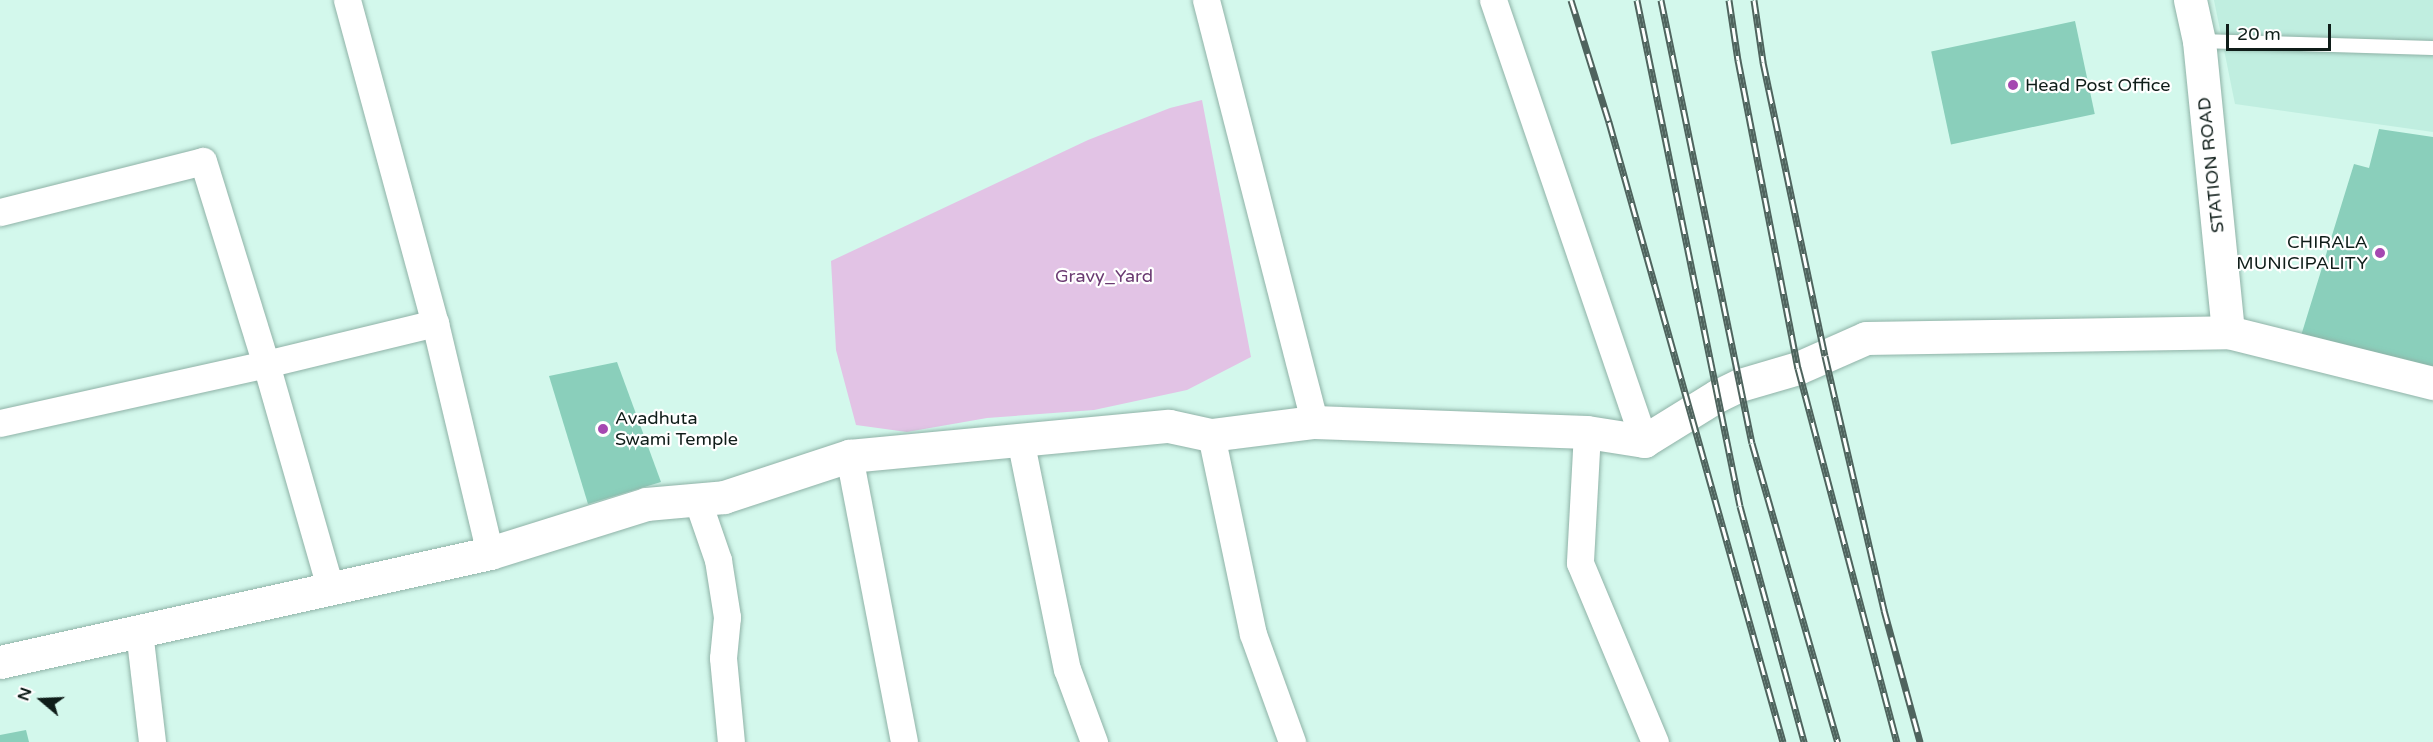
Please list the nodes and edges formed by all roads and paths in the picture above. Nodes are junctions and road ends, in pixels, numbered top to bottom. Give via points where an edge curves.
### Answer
1 (347, 0) edge
2 (1206, 0) edge
3 (1493, 0) edge
4 (2190, 0) edge
5 (2199, 41) junction
6 (2433, 48) edge
7 (0, 212) edge
8 (435, 323) junction
9 (2228, 332) junction
10 (266, 364) junction
11 (2433, 383) edge
12 (1314, 422) junction
13 (0, 423) edge
14 (1587, 432) junction
15 (1211, 435) junction
16 (1020, 439) junction
17 (1644, 441) junction
18 (849, 456) junction
19 (697, 499) junction
20 (489, 553) junction
21 (331, 590) junction
22 (139, 631) junction
23 (0, 662) edge
24 (152, 742) edge
25 (731, 742) edge
26 (904, 742) edge
27 (1094, 742) edge
28 (1292, 742) edge
29 (1655, 742) edge

1 - 8 street
2 - 12 street
3 - 17 street
4 - 5 street, STATION ROAD
5 - 6 lane
5 - 9 street, STATION ROAD
7 - 10 street via 203,161
8 - 10 street
8 - 20 street
9 - 11 street
9 - 17 street via 1866,338 1798,368 1725,392
10 - 13 street
10 - 21 street
12 - 14 street
12 - 15 street
14 - 17 street
14 - 29 street via 1580,563
15 - 16 street via 1169,426
15 - 28 street via 1253,634
16 - 18 street
16 - 27 street via 1067,669
18 - 19 street via 724,496
18 - 26 street
19 - 20 street via 645,504
19 - 25 street via 718,560 725,605 723,658
20 - 21 street
21 - 22 street
22 - 23 street
22 - 24 street

